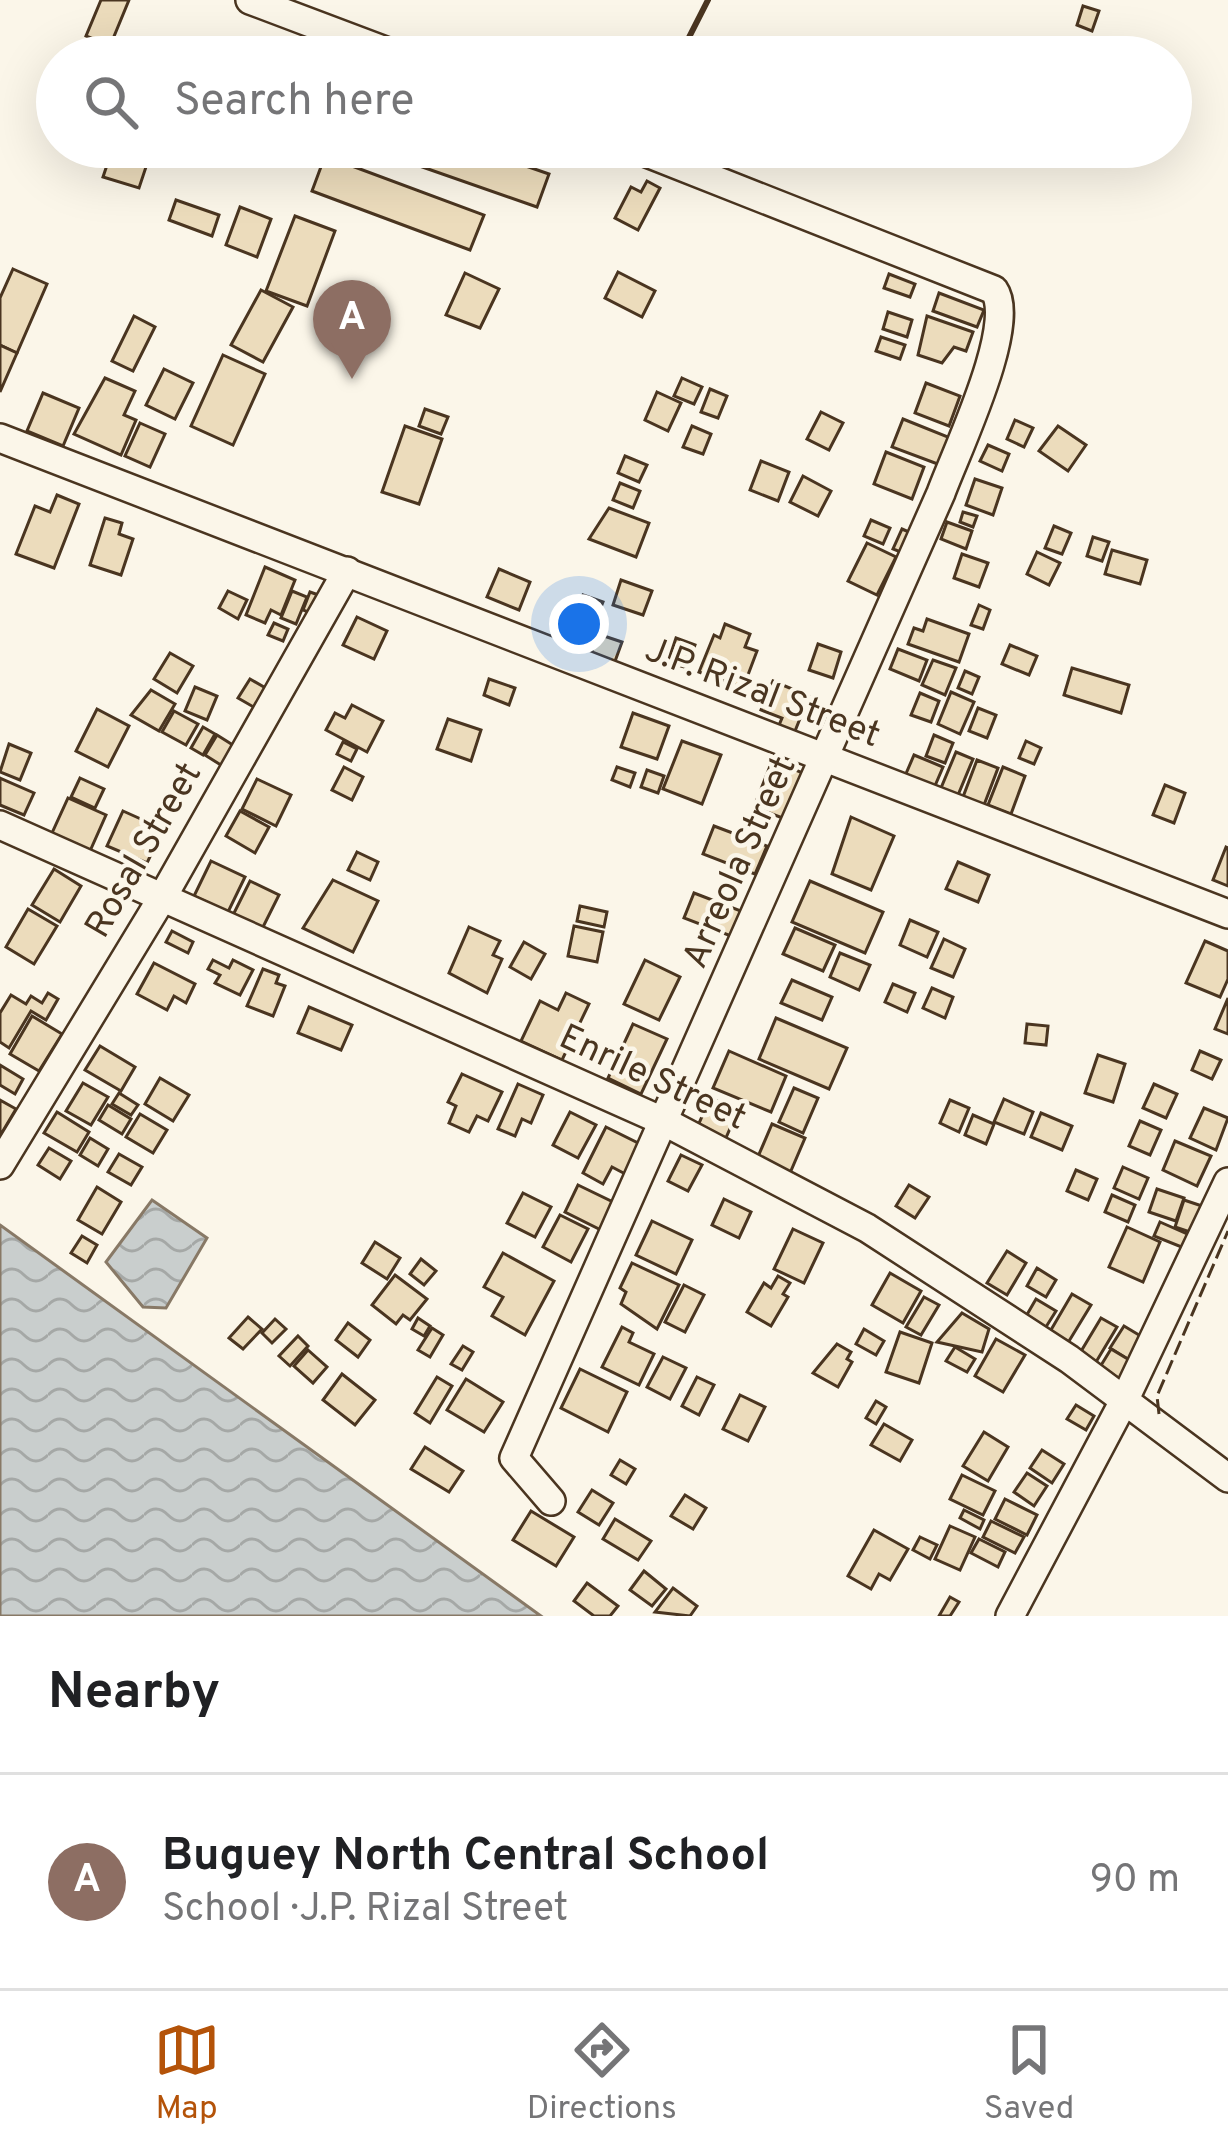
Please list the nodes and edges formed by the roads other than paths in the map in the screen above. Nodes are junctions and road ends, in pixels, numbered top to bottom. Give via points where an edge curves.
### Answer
1 (250, 0) edge
2 (345, 36) edge
3 (685, 168) edge
4 (0, 438) edge
5 (347, 571) junction
6 (827, 758) junction
7 (0, 825) edge
8 (162, 898) junction
9 (1228, 914) edge
10 (665, 1122) junction
11 (0, 1165) edge
12 (1228, 1182) edge
13 (1222, 1215) edge
14 (1125, 1399) junction
15 (1228, 1478) edge
16 (551, 1501) dead end
17 (1010, 1616) edge

1 - 2 street
3 - 6 street, Arreola Street via 994,290 1003,310 941,493
4 - 5 street, J.P. Rizal Street
5 - 6 street, J.P. Rizal Street
5 - 8 street, Rosal Street
6 - 9 street, J.P. Rizal Street
6 - 10 street, Arreola Street
7 - 8 street, Enrile Street
8 - 10 street, Enrile Street
8 - 11 street, Rosal Street
10 - 14 street, Enrile Street via 961,1284
10 - 16 street, Arreola Street via 514,1458
12 - 13 street
13 - 14 street
14 - 15 street, Enrile Street
14 - 17 street

